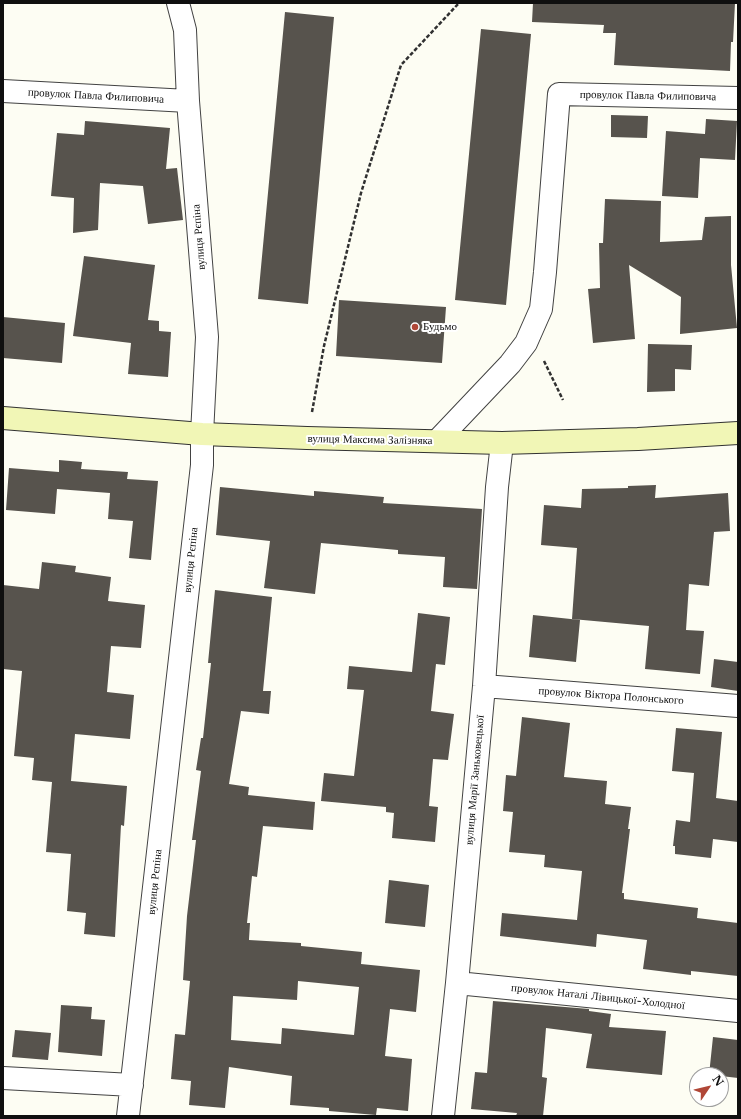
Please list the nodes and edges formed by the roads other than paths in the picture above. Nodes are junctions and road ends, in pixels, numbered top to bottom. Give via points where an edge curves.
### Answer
1 (178, 3) edge
2 (3, 91) edge
3 (738, 98) edge
4 (188, 101) junction
5 (3, 418) edge
6 (738, 433) edge
7 (202, 434) junction
8 (437, 441) junction
9 (502, 443) junction
10 (484, 686) junction
11 (738, 706) edge
12 (457, 983) junction
13 (738, 1010) edge
14 (3, 1078) edge
15 (132, 1085) junction
16 (128, 1116) edge
17 (443, 1116) edge

1 - 4 street, вулиця Рєпіна via 185,30
2 - 4 street, провулок Павла Филиповича
3 - 8 street, провулок Павла Филиповича via 559,94 541,309 526,343 510,364
4 - 7 street, вулиця Рєпіна via 207,337
5 - 7 main road, вулиця Максима Залізняка
6 - 9 main road, вулиця Максима Залізняка
7 - 8 main road, вулиця Максима Залізняка
7 - 15 street, вулиця Рєпіна via 201,472
8 - 9 main road, вулиця Максима Залізняка
9 - 10 street, вулиця Марії Заньковецької
10 - 11 street, провулок Віктора Полонського
10 - 12 street, вулиця Марії Заньковецької
12 - 13 street, провулок Наталі Лівицької-Холодної
12 - 17 street, вулиця Марії Заньковецької
14 - 15 street
15 - 16 street, вулиця Рєпіна

